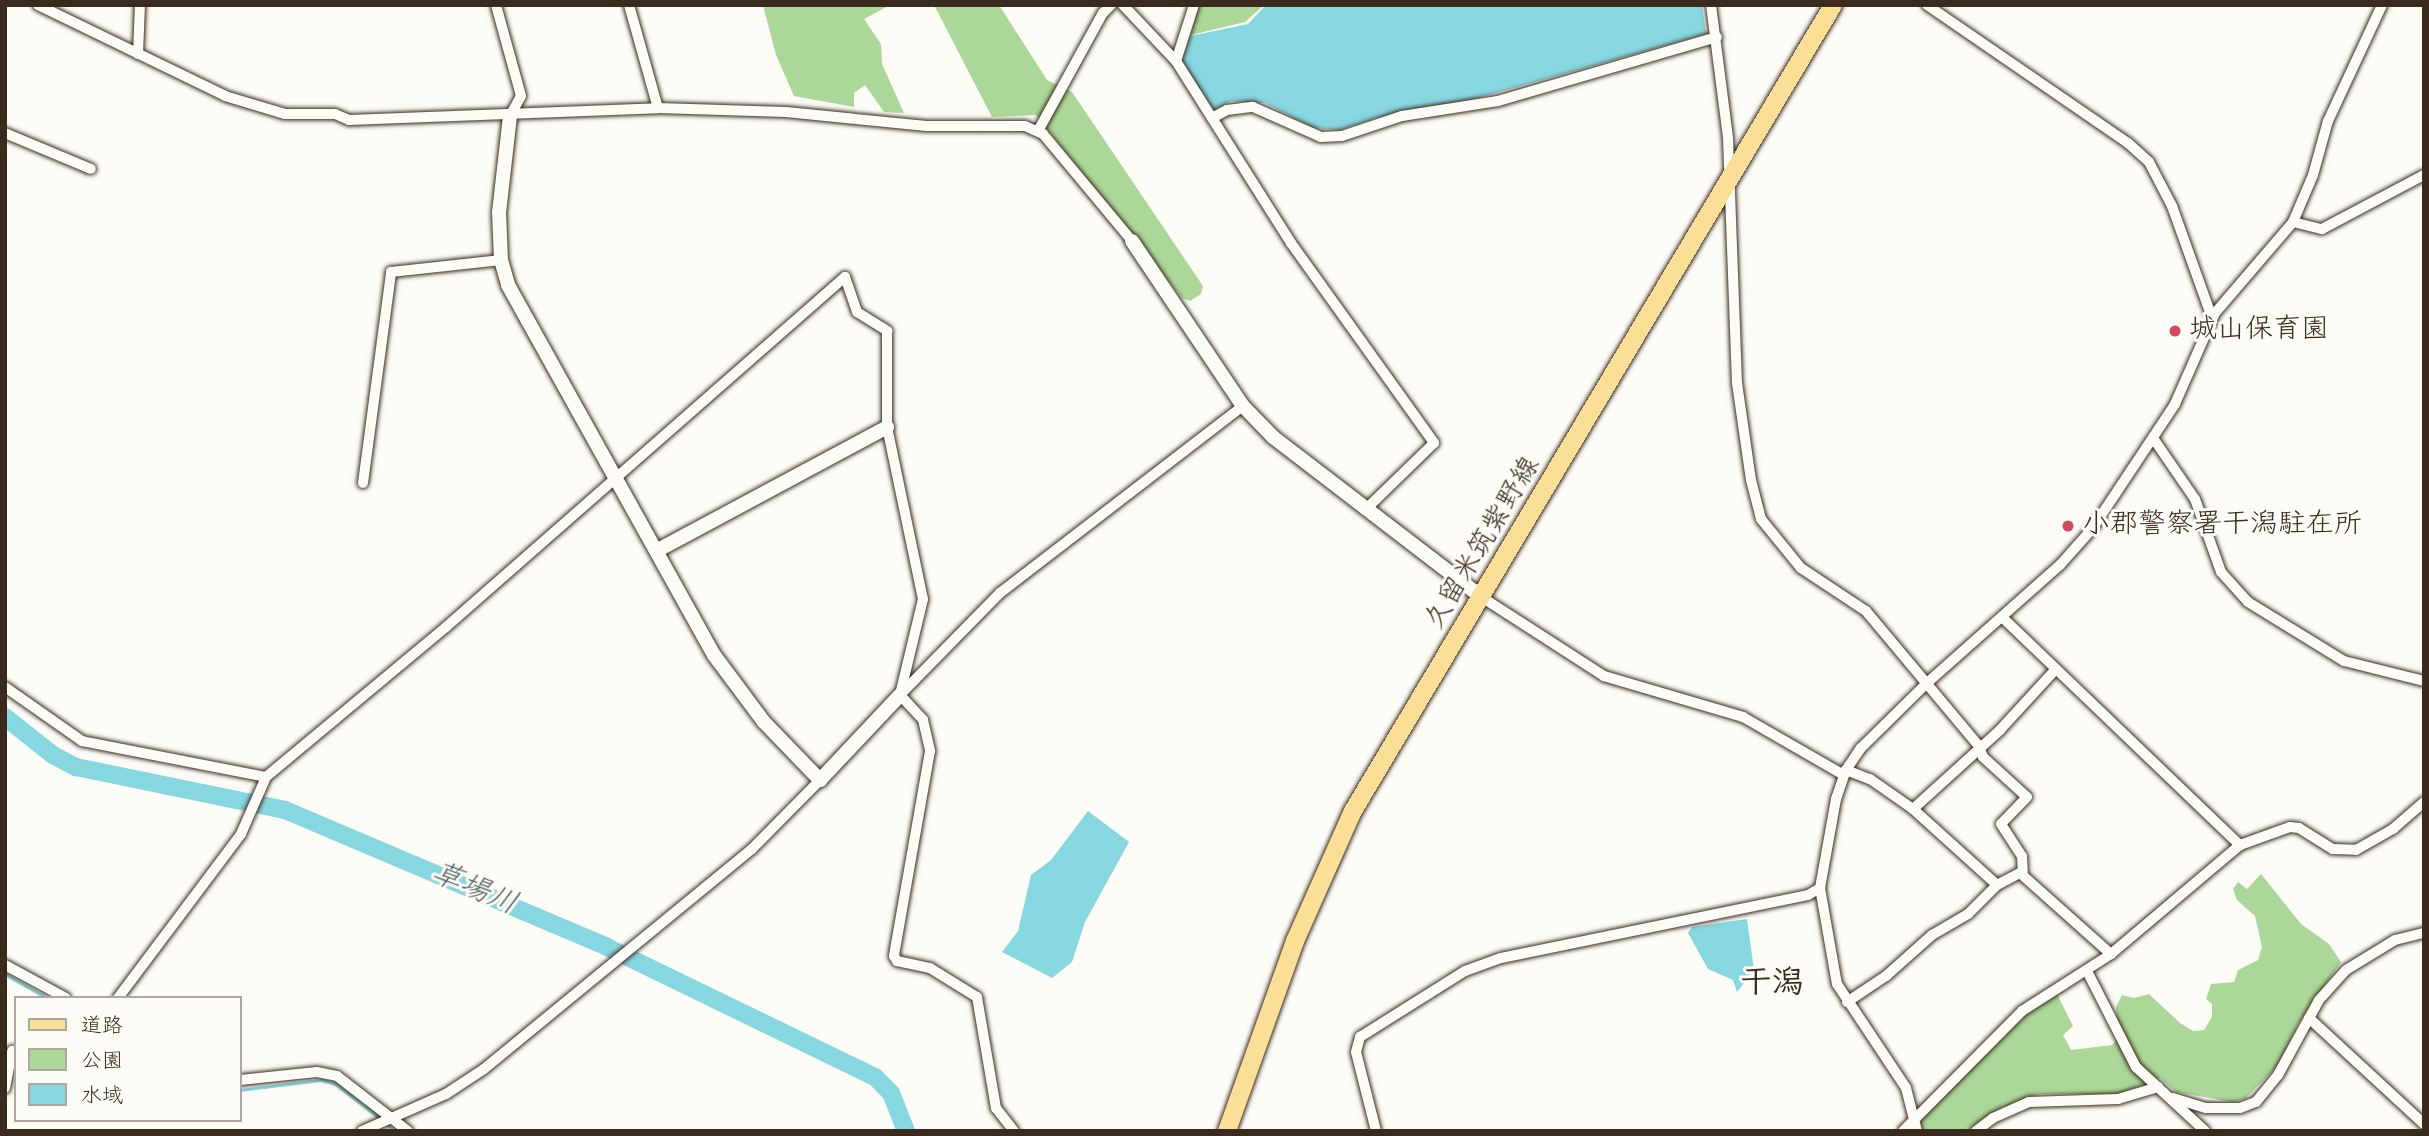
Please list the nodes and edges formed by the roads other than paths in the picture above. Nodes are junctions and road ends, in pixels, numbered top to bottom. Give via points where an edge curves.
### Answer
1 (38, 5) edge
2 (139, 5) edge
3 (496, 5) edge
4 (629, 5) edge
5 (1111, 5) edge
6 (1123, 5) edge
7 (1194, 5) edge
8 (1711, 5) edge
9 (1833, 5) edge
10 (1927, 5) edge
11 (2382, 5) edge
12 (1717, 37) junction
13 (138, 54) junction
14 (1176, 61) junction
15 (658, 108) junction
16 (510, 116) junction
17 (1212, 118) junction
18 (1038, 131) junction
19 (5, 133) edge
20 (91, 169) dead end
21 (2424, 175) edge
22 (1726, 187) junction
23 (2293, 222) junction
24 (1132, 241) joint
25 (501, 260) junction
26 (2211, 318) junction
27 (1243, 406) junction
28 (887, 427) junction
29 (2153, 438) junction
30 (617, 474) junction
31 (363, 483) dead end
32 (1365, 510) junction
33 (658, 550) junction
34 (1483, 598) junction
35 (2002, 617) junction
36 (2054, 671) junction
37 (2424, 681) edge
38 (1927, 683) junction
39 (5, 687) edge
40 (900, 695) junction
41 (1979, 745) junction
42 (1845, 772) junction
43 (265, 778) junction
44 (820, 780) junction
45 (2424, 802) edge
46 (1913, 809) junction
47 (2240, 845) junction
48 (2023, 873) junction
49 (1997, 885) junction
50 (1820, 888) junction
51 (2424, 933) edge
52 (2111, 954) junction
53 (5, 965) edge
54 (2087, 971) junction
55 (62, 996) edge
56 (120, 996) edge
57 (1847, 1002) junction
58 (2309, 1018) junction
59 (11, 1051) edge
60 (242, 1080) edge
61 (2158, 1087) junction
62 (5, 1088) edge
63 (2173, 1098) junction
64 (395, 1118) junction
65 (1915, 1119) junction
66 (2424, 1124) edge
67 (362, 1131) edge
68 (408, 1131) edge
69 (1014, 1131) edge
70 (1227, 1131) edge
71 (1376, 1131) edge
72 (1903, 1131) edge
73 (1917, 1131) edge
74 (1976, 1131) edge
75 (2205, 1131) edge

1 - 13 street
2 - 13 street
3 - 16 street via 521,96
4 - 15 street
5 - 18 street
6 - 14 street
7 - 14 street
8 - 12 street
9 - 22 main road, 久留米筑紫野線
10 - 26 street via 2149,162 2172,206
11 - 23 street via 2328,121 2313,175
12 - 17 street via 1498,101 1402,116 1342,136 1321,136 1253,107 1227,110
12 - 22 street via 1728,138
13 - 16 street via 225,96 285,114 335,114 349,120
14 - 17 street
15 - 16 street
15 - 18 street via 786,112
16 - 25 street via 499,212
17 - 32 street via 1291,243 1434,443
18 - 24 street
19 - 20 street
21 - 23 street via 2322,229
22 - 34 main road, 久留米筑紫野線
22 - 38 street via 1737,383 1761,519 1786,552 1821,585 1866,611
23 - 26 street
24 - 27 street
25 - 30 street via 523,317
25 - 31 street via 391,272
26 - 29 street via 2189,378
27 - 32 street
27 - 40 street via 1000,593
28 - 30 street via 887,331 857,312 850,281 841,276
28 - 33 street
28 - 40 street via 923,599
29 - 35 street via 2077,547
29 - 37 street via 2201,511 2221,572 2248,602 2343,661
30 - 33 street
30 - 43 street
32 - 34 street
33 - 44 street via 714,655 764,722
34 - 42 street via 1604,676 1743,717
34 - 70 main road, 久留米筑紫野線 via 1353,811 1327,863
35 - 36 street
35 - 38 street
36 - 41 street via 2000,730
36 - 47 street
38 - 41 street
38 - 42 street via 1861,748
39 - 43 street via 82,741
40 - 44 street
40 - 69 street via 923,720 930,751 894,956 897,961 930,968 977,997 996,1108
41 - 46 street
41 - 48 street via 1983,757 2027,797 2001,824 2022,856
42 - 46 street
42 - 50 street
43 - 56 street via 241,834
44 - 64 street via 752,849 484,1069 446,1094
45 - 47 street via 2393,830 2356,850 2333,849 2290,827
46 - 49 street
47 - 52 street
48 - 49 street
48 - 52 street
49 - 57 street via 1968,914 1932,935 1886,976
50 - 57 street via 1830,957
50 - 71 street via 1768,904 1502,958 1465,971 1360,1037 1356,1052
51 - 58 street via 2395,940 2353,964 2327,989
52 - 54 street
53 - 55 street
54 - 61 street via 2126,1051
54 - 65 street via 2022,1011
57 - 65 street via 1906,1088
58 - 63 street via 2278,1075 2256,1102 2240,1108 2206,1108
58 - 66 street
59 - 62 street
60 - 64 street via 317,1072 337,1076
61 - 63 street
61 - 74 street via 2118,1100 2029,1102
63 - 75 street
64 - 67 street
64 - 68 street
65 - 72 street
65 - 73 street

